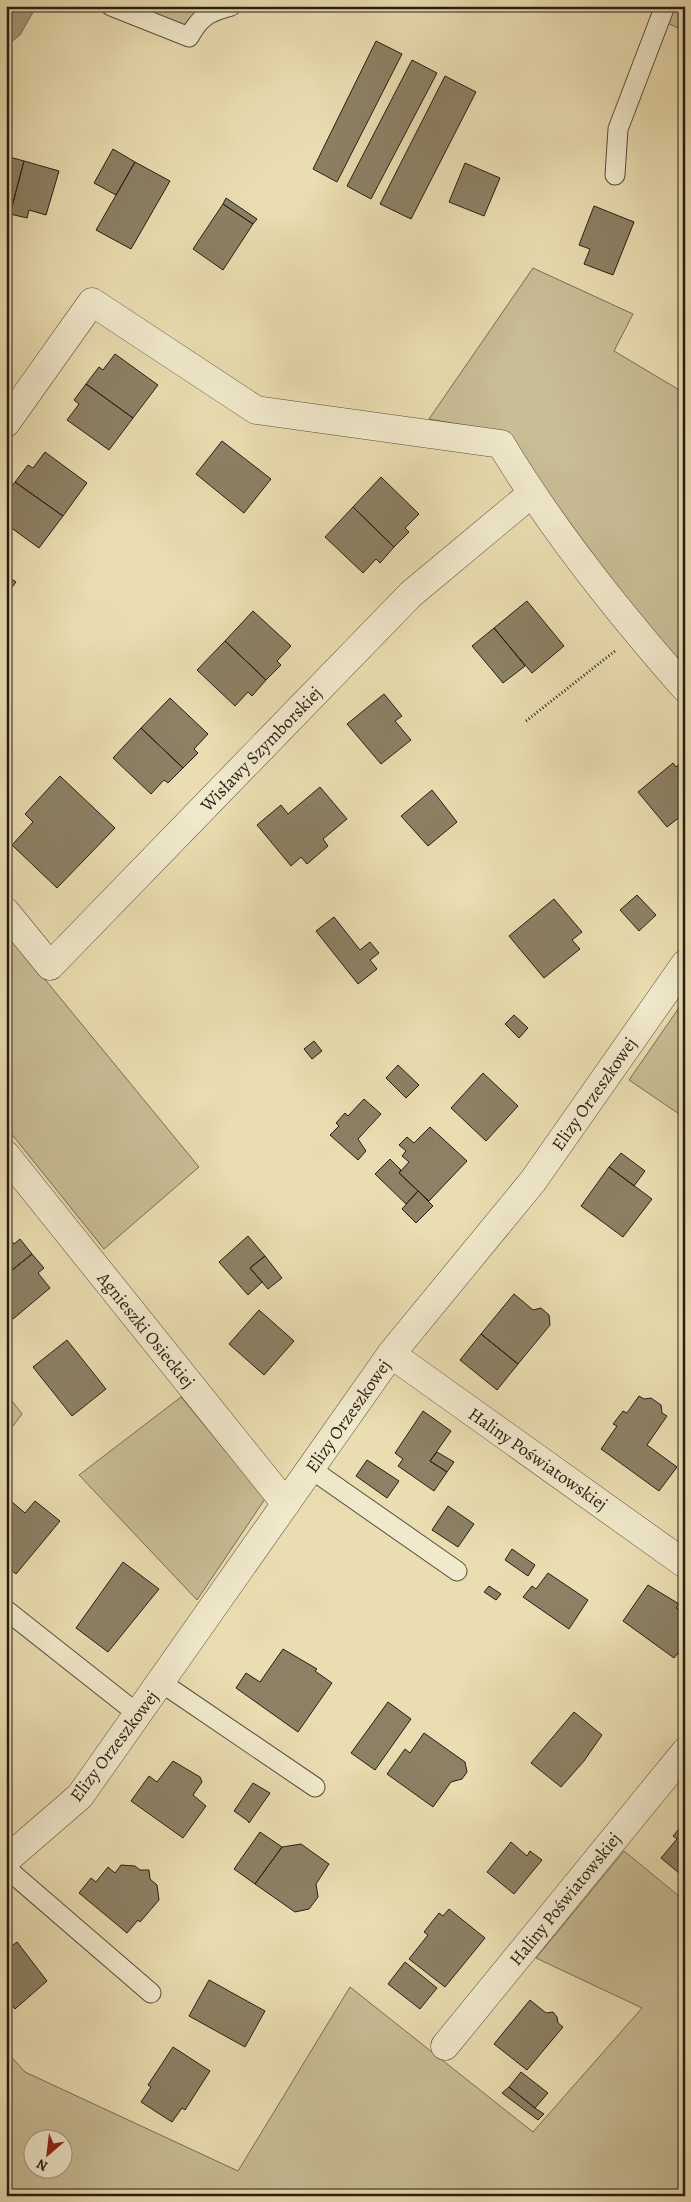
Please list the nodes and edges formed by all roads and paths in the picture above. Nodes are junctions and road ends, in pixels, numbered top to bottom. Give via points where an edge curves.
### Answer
1 (111, 6) edge
2 (230, 6) edge
3 (665, 6) edge
4 (615, 175) dead end
5 (6, 423) edge
6 (531, 494) junction
7 (636, 633) junction
8 (685, 688) edge
9 (526, 721) dead end
10 (6, 912) edge
11 (685, 964) edge
12 (6, 1155) edge
13 (391, 1354) junction
14 (311, 1470) junction
15 (286, 1504) junction
16 (685, 1564) edge
17 (457, 1571) dead end
18 (6, 1610) edge
19 (162, 1683) junction
20 (139, 1715) junction
21 (685, 1752) edge
22 (314, 1787) dead end
23 (6, 1860) edge
24 (6, 1868) edge
25 (151, 1993) dead end
26 (445, 2046) dead end

1 - 2 lane via 188,37 198,20
3 - 4 lane via 618,129
5 - 6 street via 92,302 256,410 501,444
6 - 7 street
6 - 10 street, Wisławy Szymborskiej via 411,594 50,966
7 - 8 street
7 - 9 path
11 - 13 street, Elizy Orzeszkowej via 533,1181
12 - 15 street, Agnieszki Osieckiej
13 - 14 street, Elizy Orzeszkowej
13 - 16 street, Haliny Poświatowskiej
14 - 15 street, Elizy Orzeszkowej
14 - 17 lane
15 - 19 street, Elizy Orzeszkowej
18 - 20 lane
19 - 20 street, Elizy Orzeszkowej
19 - 22 lane
20 - 23 street, Elizy Orzeszkowej via 80,1796
21 - 26 street, Haliny Poświatowskiej
24 - 25 lane

